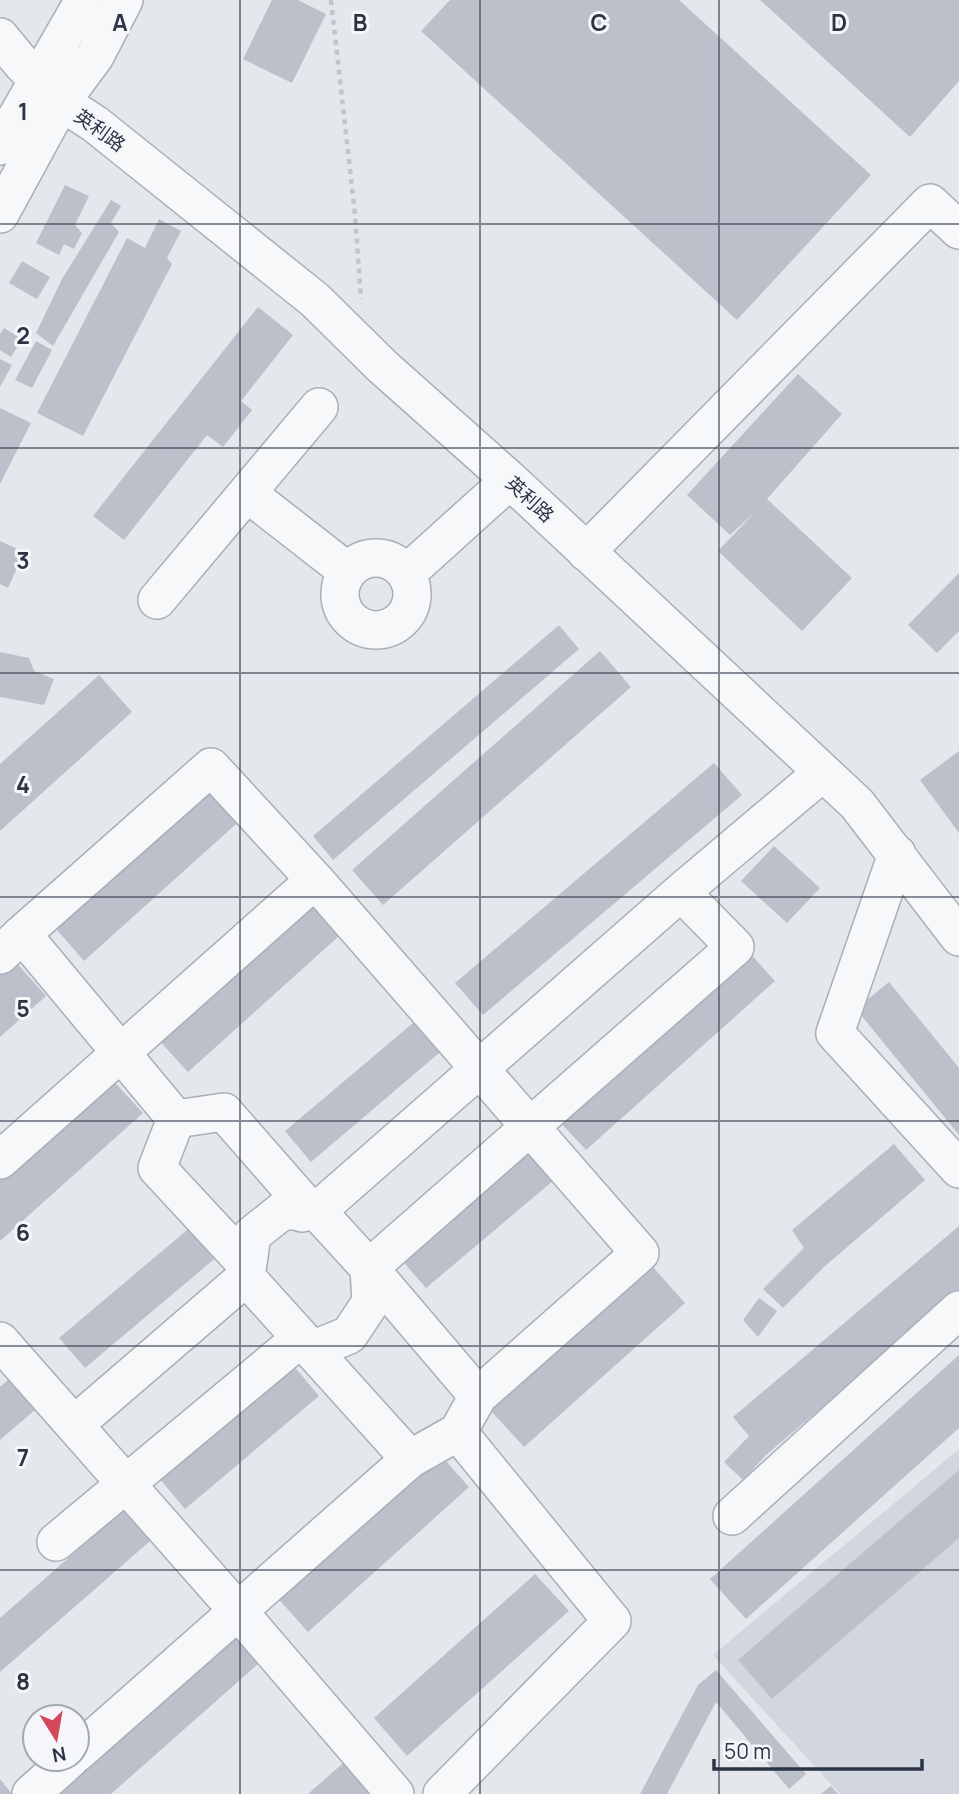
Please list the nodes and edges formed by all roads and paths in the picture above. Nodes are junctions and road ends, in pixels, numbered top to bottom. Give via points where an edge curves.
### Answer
1 (84, 0) edge
2 (124, 0) edge
3 (331, 0) edge
4 (0, 37) edge
5 (50, 91) junction
6 (0, 146) edge
7 (0, 214) edge
8 (959, 230) edge
9 (364, 349) junction
10 (319, 407) dead end
11 (510, 480) junction
12 (247, 493) junction
13 (586, 552) junction
14 (347, 571) junction
15 (407, 573) junction
16 (157, 600) dead end
17 (822, 773) junction
18 (897, 854) junction
19 (315, 880) junction
20 (681, 892) junction
21 (959, 937) edge
22 (9, 940) edge
23 (121, 1052) junction
24 (480, 1069) junction
25 (176, 1119) junction
26 (530, 1127) junction
27 (0, 1160) edge
28 (959, 1169) edge
29 (309, 1212) junction
30 (369, 1268) junction
31 (247, 1271) junction
32 (959, 1310) edge
33 (0, 1341) edge
34 (306, 1344) junction
35 (478, 1396) junction
36 (74, 1425) junction
37 (458, 1432) junction
38 (410, 1459) junction
39 (125, 1483) junction
40 (732, 1516) dead end
41 (56, 1542) dead end
42 (238, 1611) junction
43 (91, 1741) edge
44 (54, 1773) edge
45 (31, 1794) edge
46 (395, 1794) edge
47 (442, 1794) edge

1 - 5 street
2 - 5 street via 95,56
3 - 9 path via 355,214
4 - 5 street, 英利路
5 - 6 street
5 - 7 street
5 - 9 street, 英利路 via 315,300
8 - 13 street via 930,203
9 - 11 street, 英利路
10 - 12 street
11 - 13 street, 英利路
11 - 15 street
12 - 14 street
12 - 16 street
13 - 17 street, 英利路
14 - 15 street via 360,560 378,556 394,561
14 - 15 street via 340,586 341,604 348,618 376,630 392,627 405,617 413,587
17 - 18 street, 英利路 via 857,804
17 - 20 street
18 - 21 street, 英利路
18 - 28 street via 835,1033
19 - 22 street via 211,767
19 - 23 street
19 - 24 street
20 - 24 street
20 - 26 street via 735,947
22 - 23 street
23 - 25 street
23 - 27 street
24 - 26 street
24 - 29 street
25 - 29 street via 224,1112
25 - 31 street via 157,1168
26 - 30 street
26 - 35 street via 640,1253
29 - 30 street
29 - 31 street via 282,1211 252,1235
30 - 34 street via 371,1302 349,1335
30 - 35 street
31 - 34 street
31 - 36 street
32 - 40 street
33 - 36 street
34 - 38 street
34 - 39 street
35 - 37 street
36 - 39 street
37 - 38 street
37 - 47 street via 612,1621
38 - 42 street
39 - 41 street
39 - 42 street
42 - 43 street
42 - 46 street
44 - 45 street

